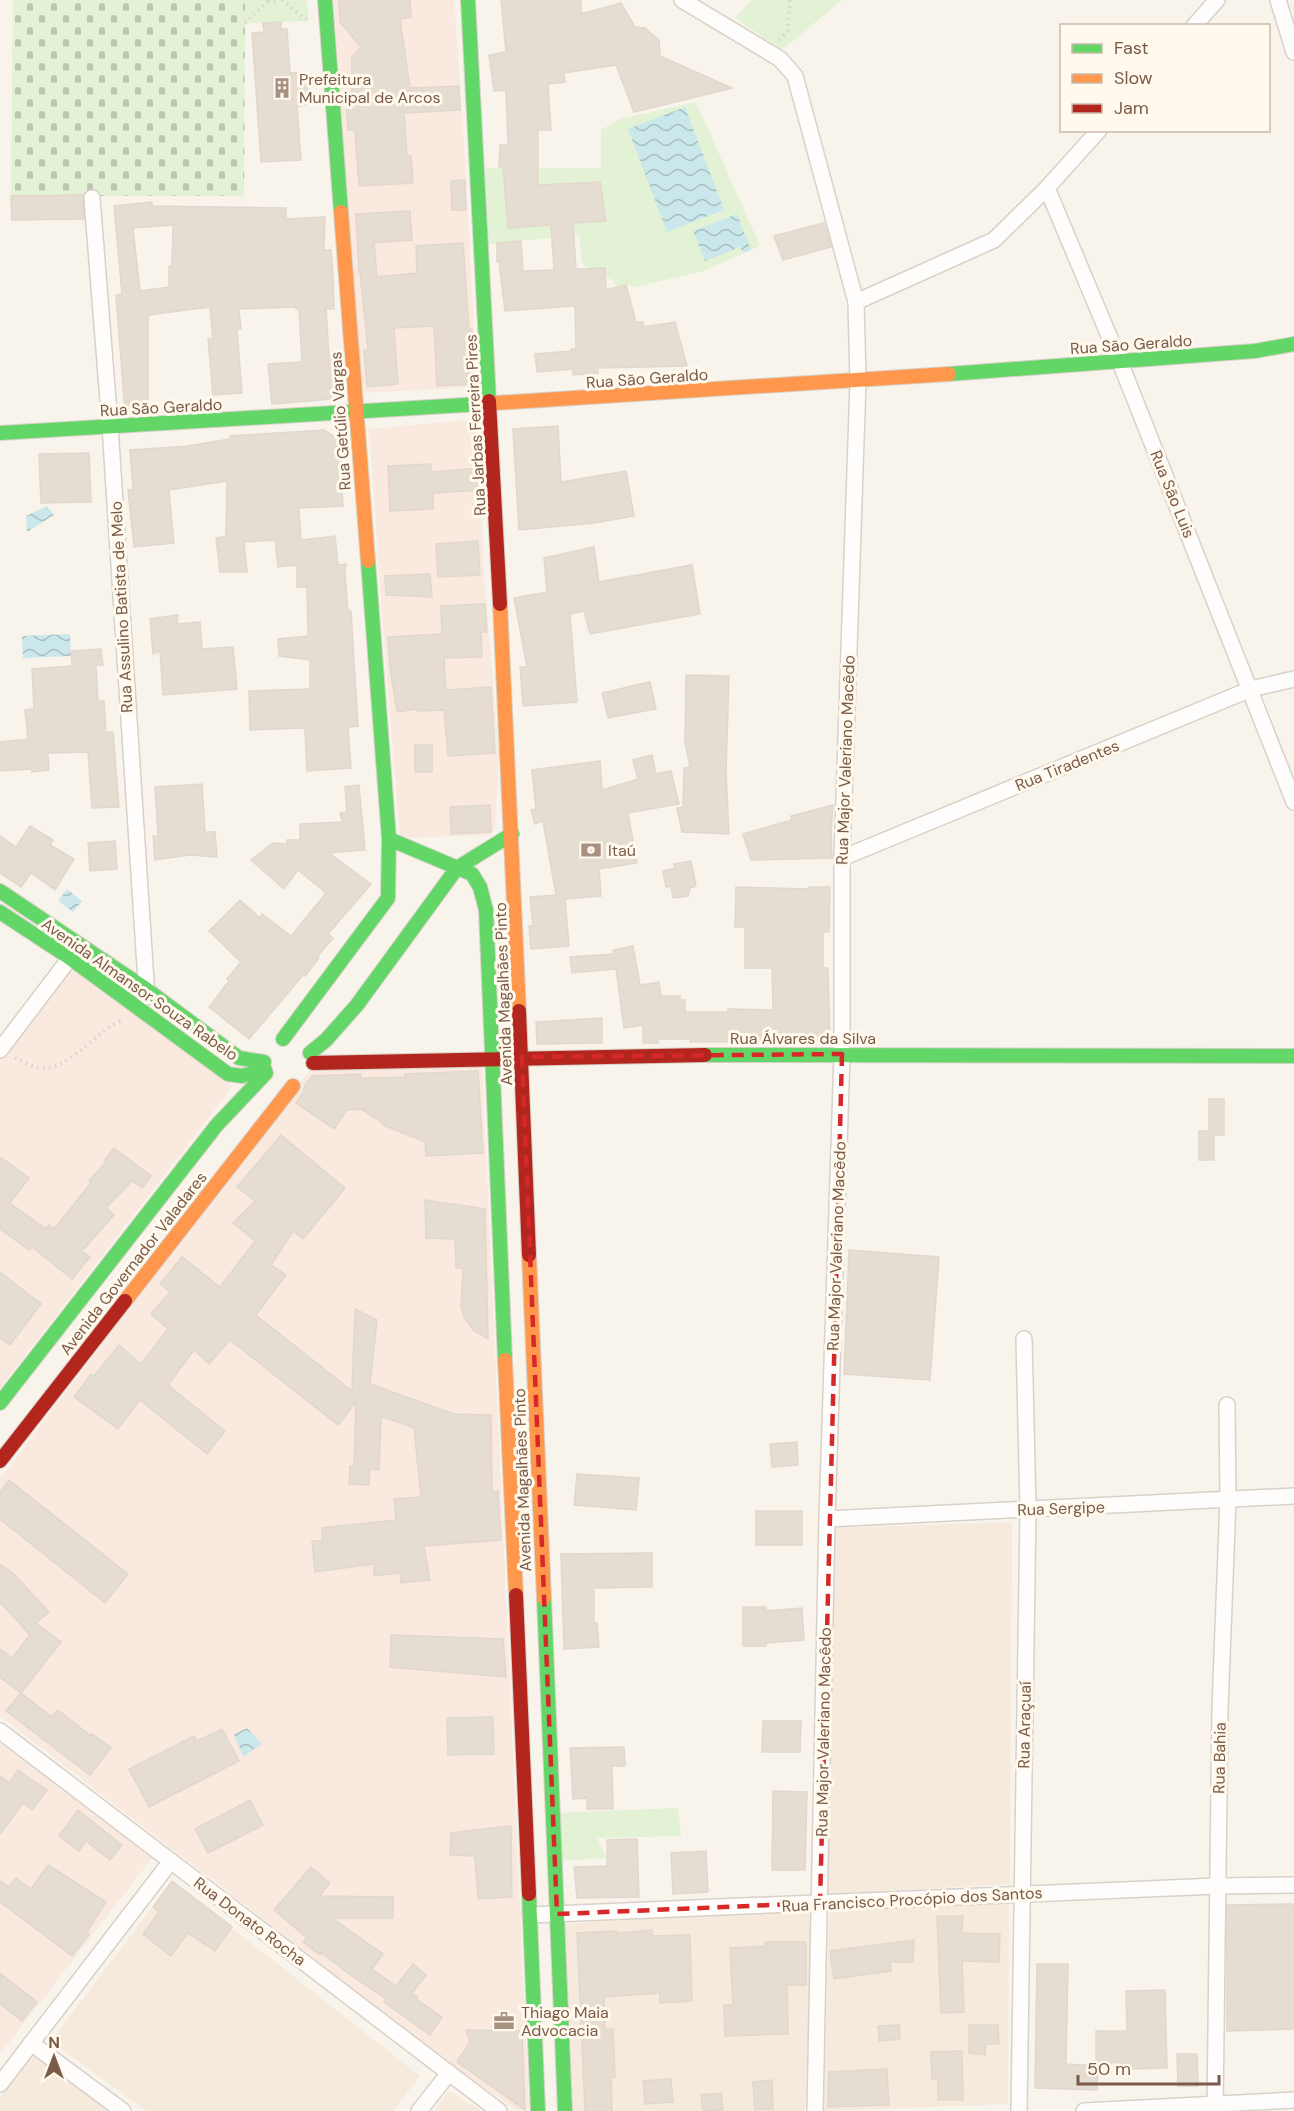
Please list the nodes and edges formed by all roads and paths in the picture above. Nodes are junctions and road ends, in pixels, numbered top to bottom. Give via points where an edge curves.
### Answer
1 (267, 0) edge
2 (280, 0) edge
3 (325, 0) edge
4 (468, 0) edge
5 (682, 0) edge
6 (1217, 0) edge
7 (1278, 0) edge
8 (789, 1) edge
9 (308, 21) dead end
10 (245, 23) dead end
11 (1196, 24) edge
12 (769, 52) junction
13 (1294, 52) edge
14 (1097, 132) edge
15 (1047, 188) junction
16 (92, 198) dead end
17 (856, 302) junction
18 (1294, 344) edge
19 (1120, 362) junction
20 (858, 381) junction
21 (491, 405) junction
22 (356, 413) junction
23 (110, 426) junction
24 (0, 433) edge
25 (1294, 679) edge
26 (1251, 688) junction
27 (1294, 802) edge
28 (389, 840) junction
29 (513, 841) junction
30 (842, 858) junction
31 (457, 868) junction
32 (0, 891) edge
33 (388, 898) joint
34 (0, 912) edge
35 (80, 945) junction
36 (70, 958) junction
37 (146, 989) junction
38 (148, 1016) junction
39 (5, 1053) edge
40 (842, 1053) junction
41 (1294, 1056) edge
42 (492, 1057) junction
43 (522, 1057) junction
44 (288, 1060) junction
45 (1024, 1340) dead end
46 (58, 1357) junction
47 (0, 1403) edge
48 (1227, 1405) dead end
49 (522, 1418) junction
50 (0, 1461) edge
51 (1294, 1496) edge
52 (1228, 1500) junction
53 (1028, 1509) junction
54 (827, 1519) junction
55 (0, 1731) edge
56 (171, 1861) junction
57 (1294, 1885) edge
58 (1217, 1886) junction
59 (1022, 1894) junction
60 (819, 1903) junction
61 (556, 1914) junction
62 (530, 1915) junction
63 (31, 2043) junction
64 (449, 2073) junction
65 (0, 2084) edge
66 (1294, 2100) edge
67 (1215, 2108) edge
68 (123, 2111) edge
69 (419, 2111) edge
70 (499, 2111) edge
71 (538, 2111) edge
72 (565, 2111) edge
73 (815, 2111) edge
74 (1019, 2111) edge
75 (1084, 2111) edge

1 - 2 path
1 - 10 path
2 - 9 path
3 - 22 street, Rua Getúlio Vargas
4 - 21 street, Rua Jarbas Ferreira Pires
5 - 12 street, Rua Major Valeriano Macêdo
6 - 11 street
7 - 13 street
8 - 12 path via 788,30
12 - 17 street, Rua Major Valeriano Macêdo via 795,76
14 - 15 street
15 - 17 street via 994,240
15 - 19 street, Rua São Luis
16 - 23 street, Rua Assulino Batista de Melo
17 - 20 street, Rua Major Valeriano Macêdo
18 - 19 street, Rua São Geraldo
19 - 20 street, Rua São Geraldo
19 - 26 street, Rua São Luis
20 - 21 street, Rua São Geraldo
20 - 30 street, Rua Major Valeriano Macêdo
21 - 22 street, Rua São Geraldo
21 - 29 street, Rua Jarbas Ferreira Pires
22 - 23 street, Rua São Geraldo
22 - 28 street, Rua Getúlio Vargas
23 - 24 street, Rua São Geraldo
23 - 37 street, Rua Assulino Batista de Melo
25 - 26 street, Rua Tiradentes
26 - 27 street, Rua São Luis
26 - 30 street, Rua Tiradentes
28 - 31 street
28 - 33 street, Rua Getúlio Vargas
29 - 31 street, Avenida Governador Valadares
29 - 43 street, Avenida Magalhães Pinto
30 - 40 street, Rua Major Valeriano Macêdo
31 - 42 street, Avenida Magalhães Pinto via 472,874 486,910
31 - 44 street, Avenida Governador Valadares via 357,1005 326,1040
32 - 35 street, Avenida Almansor Souza Rabelo
33 - 44 street, Avenida Governador Valadares
34 - 36 street, Avenida Almansor Souza Rabelo
35 - 36 street
35 - 37 street, Avenida Almansor Souza Rabelo
36 - 38 street, Avenida Almansor Souza Rabelo
36 - 39 street
37 - 38 street, Rua Assulino Batista de Melo
37 - 44 street, Avenida Almansor Souza Rabelo via 239,1058
38 - 39 path via 110,1025 86,1047 46,1068 28,1065
38 - 44 street, Avenida Almansor Souza Rabelo via 228,1074 242,1076
40 - 41 street, Rua Álvares da Silva
40 - 43 street, Rua Álvares da Silva
40 - 54 street, Rua Major Valeriano Macêdo
42 - 43 street, Rua Álvares da Silva
42 - 44 street, Rua Álvares da Silva
42 - 49 street, Avenida Magalhães Pinto
43 - 49 street, Avenida Magalhães Pinto
44 - 46 street, Avenida Governador Valadares
44 - 46 street, Avenida Governador Valadares via 235,1103 216,1126
45 - 53 street, Rua Araçuaí
46 - 47 street, Avenida Governador Valadares
46 - 50 street, Avenida Governador Valadares
48 - 52 street, Rua Bahia
49 - 61 street, Avenida Magalhães Pinto
49 - 62 street, Avenida Magalhães Pinto
51 - 52 street, Rua Sergipe
52 - 53 street, Rua Sergipe
52 - 58 street, Rua Bahia
53 - 54 street, Rua Sergipe
53 - 59 street, Rua Araçuaí
54 - 60 street, Rua Major Valeriano Macêdo
55 - 56 street, Rua Donato Rocha
56 - 63 street
56 - 64 street, Rua Donato Rocha
57 - 58 street, Rua Francisco Procópio dos Santos
58 - 59 street, Rua Francisco Procópio dos Santos
58 - 67 street, Rua Bahia
59 - 60 street, Rua Francisco Procópio dos Santos
59 - 74 street, Rua Araçuaí
60 - 61 street, Rua Francisco Procópio dos Santos
60 - 73 street, Rua Major Valeriano Macêdo
61 - 62 street, Rua Francisco Procópio dos Santos
61 - 72 street, Avenida Magalhães Pinto
62 - 71 street, Avenida Magalhães Pinto
63 - 65 street
63 - 68 street
64 - 69 street
64 - 70 street, Rua Donato Rocha
66 - 67 street
67 - 75 street

